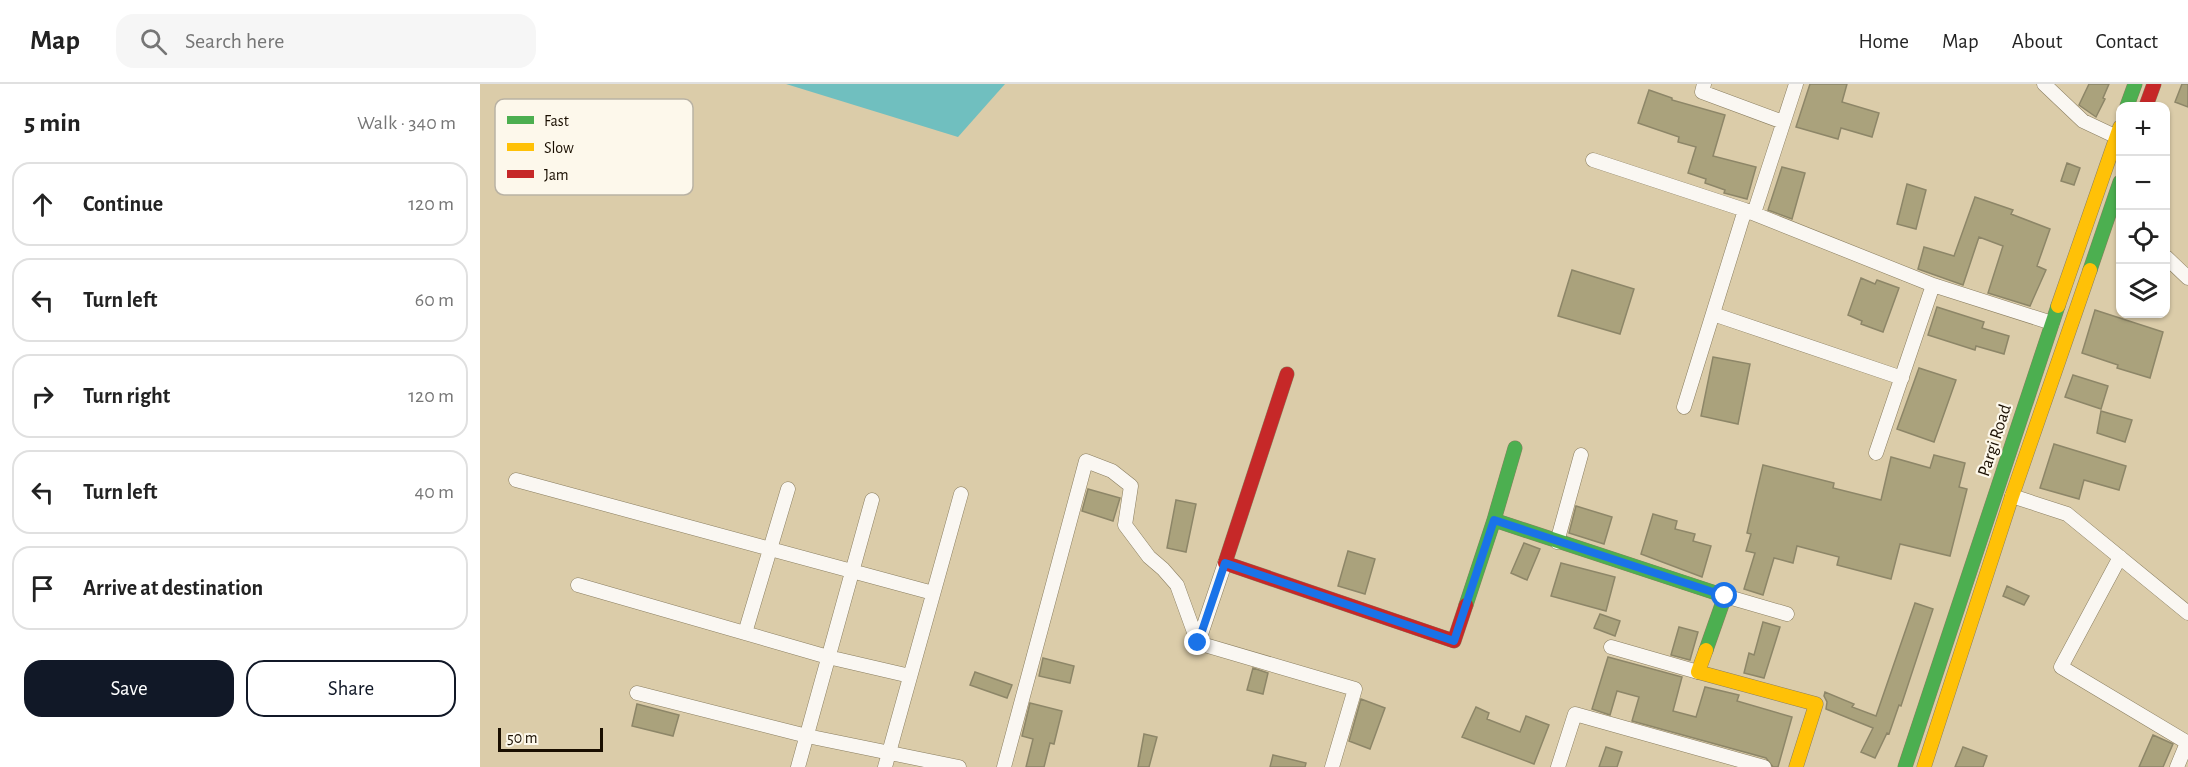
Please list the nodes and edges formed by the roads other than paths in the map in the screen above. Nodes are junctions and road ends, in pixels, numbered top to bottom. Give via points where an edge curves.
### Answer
1 (1704, 84) edge
2 (1796, 84) edge
3 (2044, 84) edge
4 (2135, 84) edge
5 (2154, 84) edge
6 (2128, 102) edge
7 (2147, 102) edge
8 (1783, 122) junction
9 (2116, 131) edge
10 (2116, 141) edge
11 (1593, 160) dead end
12 (2116, 211) edge
13 (1749, 212) junction
14 (2170, 261) edge
15 (2188, 278) edge
16 (1933, 285) junction
17 (1713, 314) junction
18 (2052, 323) junction
19 (1287, 374) dead end
20 (1902, 378) junction
21 (1684, 407) dead end
22 (1515, 448) dead end
23 (1876, 453) dead end
24 (1581, 455) dead end
25 (516, 480) dead end
26 (788, 489) dead end
27 (961, 494) dead end
28 (2012, 496) junction
29 (872, 500) dead end
30 (1494, 520) junction
31 (1557, 542) junction
32 (769, 549) junction
33 (2120, 557) junction
34 (1225, 563) junction
35 (852, 571) junction
36 (578, 585) dead end
37 (933, 592) junction
38 (1725, 596) junction
39 (2188, 613) edge
40 (1787, 614) dead end
41 (745, 633) junction
42 (1198, 643) junction
43 (1611, 647) dead end
44 (828, 657) junction
45 (1698, 672) junction
46 (910, 676) junction
47 (637, 693) dead end
48 (807, 736) junction
49 (2188, 743) edge
50 (889, 753) junction
51 (798, 767) edge
52 (885, 767) edge
53 (959, 767) edge
54 (1004, 767) edge
55 (1332, 767) edge
56 (1558, 767) edge
57 (1764, 767) edge
58 (1796, 767) edge
59 (1905, 767) edge
60 (1923, 767) edge
61 (2177, 767) edge

1 - 8 street via 1702,92
2 - 8 street
3 - 9 street via 2083,121
4 - 6 main road
5 - 7 main road
8 - 13 street
10 - 18 main road, Pargi Road
11 - 13 street
12 - 28 main road, Pargi Road
13 - 16 street
13 - 17 street
14 - 15 street
16 - 18 street
16 - 20 street
17 - 20 street
17 - 21 street
18 - 59 main road, Pargi Road
19 - 34 main road
20 - 23 street
22 - 30 main road
24 - 31 street
25 - 32 street
26 - 32 street
27 - 37 street
28 - 33 street via 2067,514
28 - 60 main road, Pargi Road
29 - 35 street
30 - 31 main road
30 - 34 main road via 1454,641
31 - 38 main road
32 - 35 street
32 - 41 street
33 - 39 street
33 - 49 street via 2061,667
34 - 42 street
35 - 37 street
35 - 44 street
36 - 41 street
37 - 46 street
38 - 40 street
38 - 45 main road
41 - 44 street
42 - 54 street via 1177,585 1125,525 1131,486 1112,471 1086,461
42 - 55 street via 1355,689
43 - 45 street
44 - 46 street
44 - 48 street
45 - 58 main road via 1816,704
46 - 50 street
47 - 48 street
48 - 50 street
48 - 51 street
49 - 61 street
50 - 52 street
50 - 53 street
56 - 57 street via 1575,714

